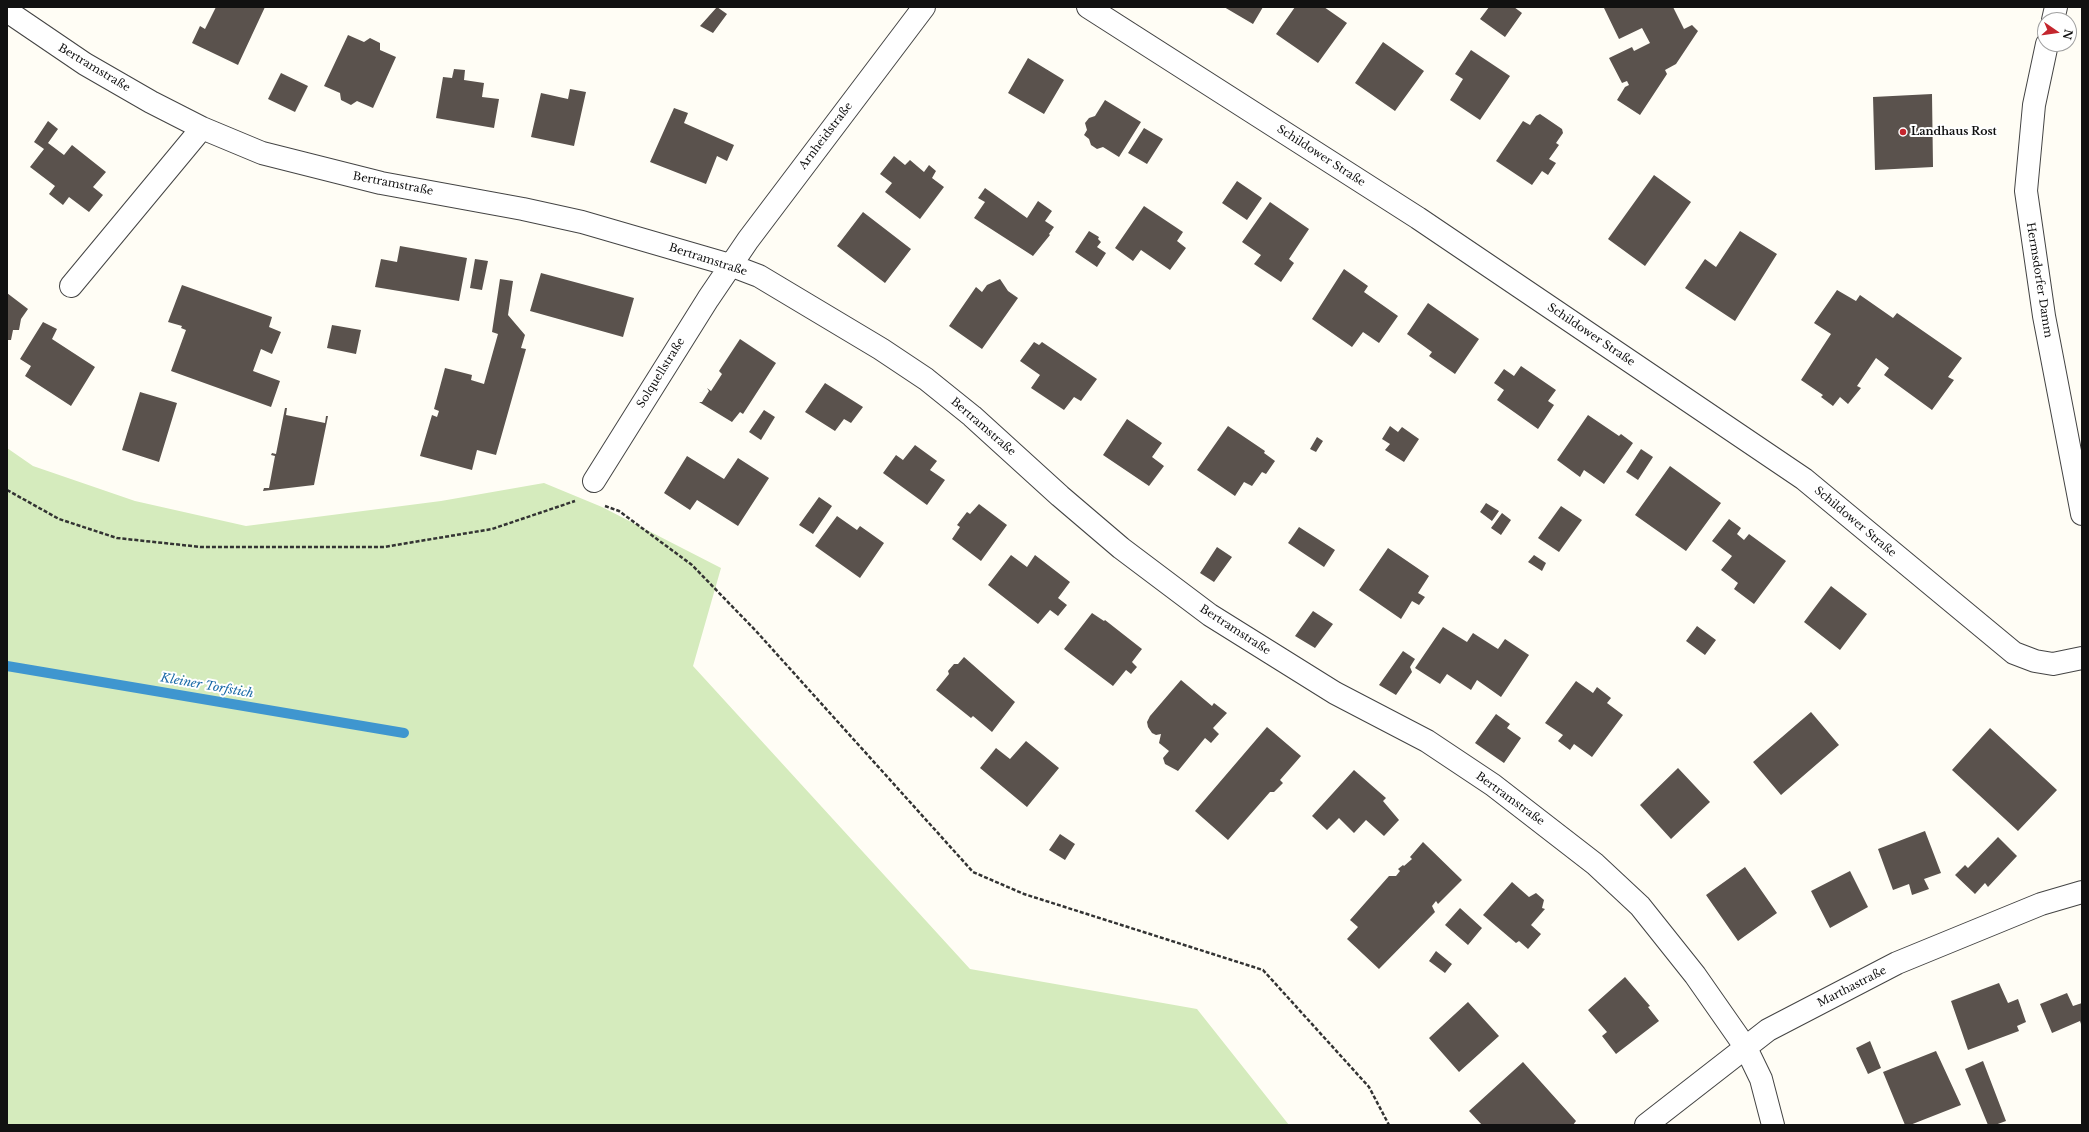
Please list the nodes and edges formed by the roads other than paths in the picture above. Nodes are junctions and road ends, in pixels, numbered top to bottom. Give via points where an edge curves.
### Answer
1 (924, 7) edge
2 (1088, 7) edge
3 (7, 11) edge
4 (2045, 52) edge
5 (202, 128) junction
6 (730, 266) junction
7 (71, 286) dead end
8 (588, 490) road end
9 (2082, 514) edge
10 (2082, 658) edge
11 (2082, 892) edge
12 (1746, 1048) junction
13 (1646, 1125) edge
14 (1774, 1125) edge

1 - 6 street, Arnheidstraße
2 - 10 street, Schildower Straße via 1418,218 1804,479 2014,653 2053,664
3 - 5 street, Bertramstraße via 85,64
4 - 9 street, Hermsdorfer Damm via 2034,105 2026,191 2044,316
5 - 6 street, Bertramstraße via 262,153 315,167 382,183 523,208
5 - 7 street
6 - 8 street, Solquellstraße
6 - 12 street, Bertramstraße via 759,276 926,379 972,416 1121,548 1210,615 1335,693 1427,741 1493,786 1583,854 1640,906 1695,975
11 - 12 street, Marthastraße via 2042,904 1897,963 1768,1030
12 - 13 street, Marthastraße
12 - 14 street, Bertramstraße via 1761,1079

